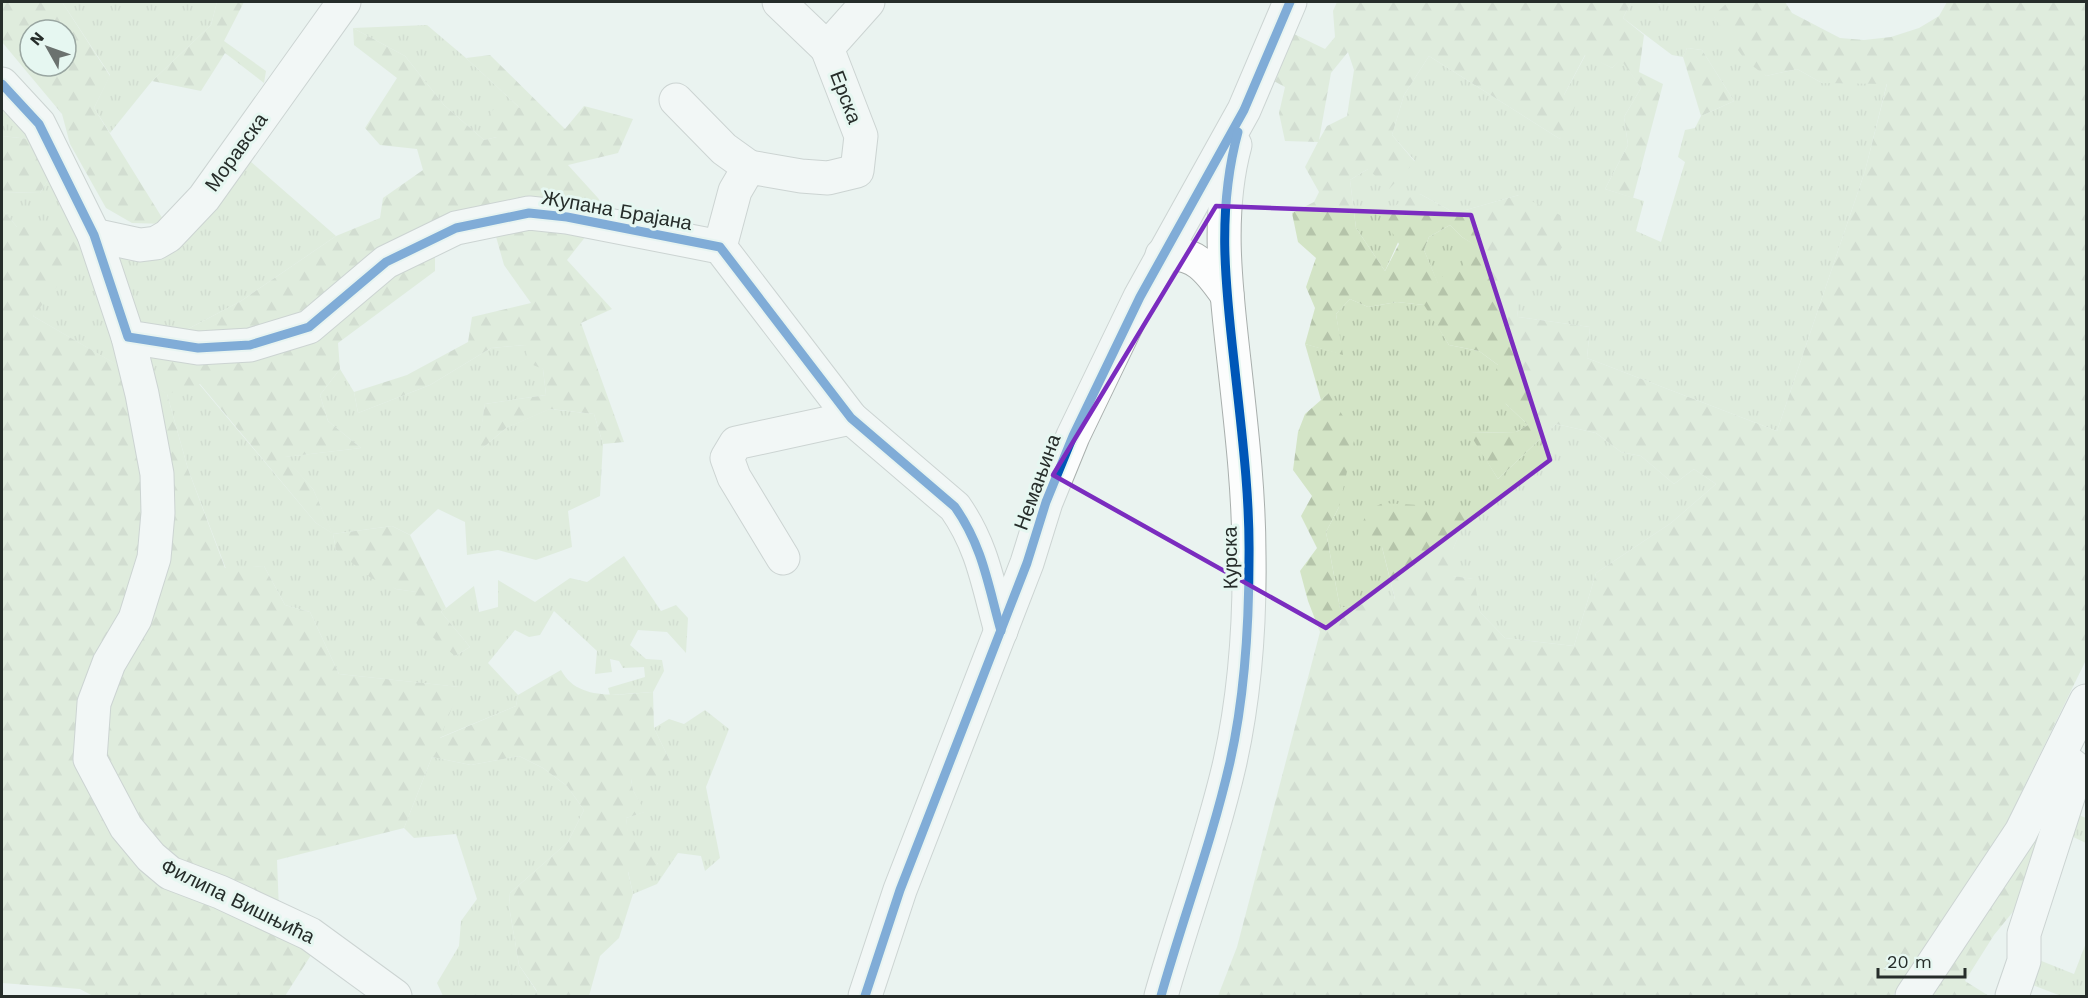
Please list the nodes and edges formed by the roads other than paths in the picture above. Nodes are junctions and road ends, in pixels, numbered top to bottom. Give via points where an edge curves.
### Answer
1 (344, 2) edge
2 (779, 2) edge
3 (868, 2) edge
4 (1290, 2) edge
5 (827, 48) junction
6 (2, 84) edge
7 (676, 100) dead end
8 (1244, 110) junction
9 (749, 167) junction
10 (94, 235) junction
11 (720, 247) junction
12 (1162, 255) junction
13 (1227, 295) junction
14 (128, 336) junction
15 (851, 418) junction
16 (783, 558) dead end
17 (1001, 631) junction
18 (2086, 701) edge
19 (2060, 756) junction
20 (395, 996) edge
21 (865, 996) edge
22 (1161, 996) edge
23 (1912, 996) edge
24 (2012, 996) edge

1 - 10 street, Моравска via 204,198 168,236 140,245
2 - 5 street
3 - 5 street, Ерска
4 - 8 street, Немањина
5 - 9 street, Ерска via 861,136 857,171 828,178
6 - 10 street via 39,124
7 - 9 street, Ерска via 724,149
8 - 12 street, Немањина
8 - 13 street, Курска via 1233,150 1223,232
9 - 11 street via 735,191
10 - 14 street
11 - 14 street, Жупана Брајана via 529,213 456,228 386,262 309,327 250,345 198,348
11 - 15 street
12 - 13 street via 1174,253 1193,258
12 - 17 street, Немањина via 1073,436
13 - 22 street, Курска via 1249,530 1247,651 1237,725 1222,792
14 - 20 street, Филипа Вишњића via 157,474 154,558 135,619 109,663 94,703 90,759 126,827 170,873 310,934
15 - 16 street via 736,443 727,458 734,477
15 - 17 street via 955,507 968,525 984,562
17 - 21 street, Немањина via 900,890
18 - 19 street
19 - 23 street via 2004,860
19 - 24 street via 2074,767 2074,779 2024,934 2024,961

